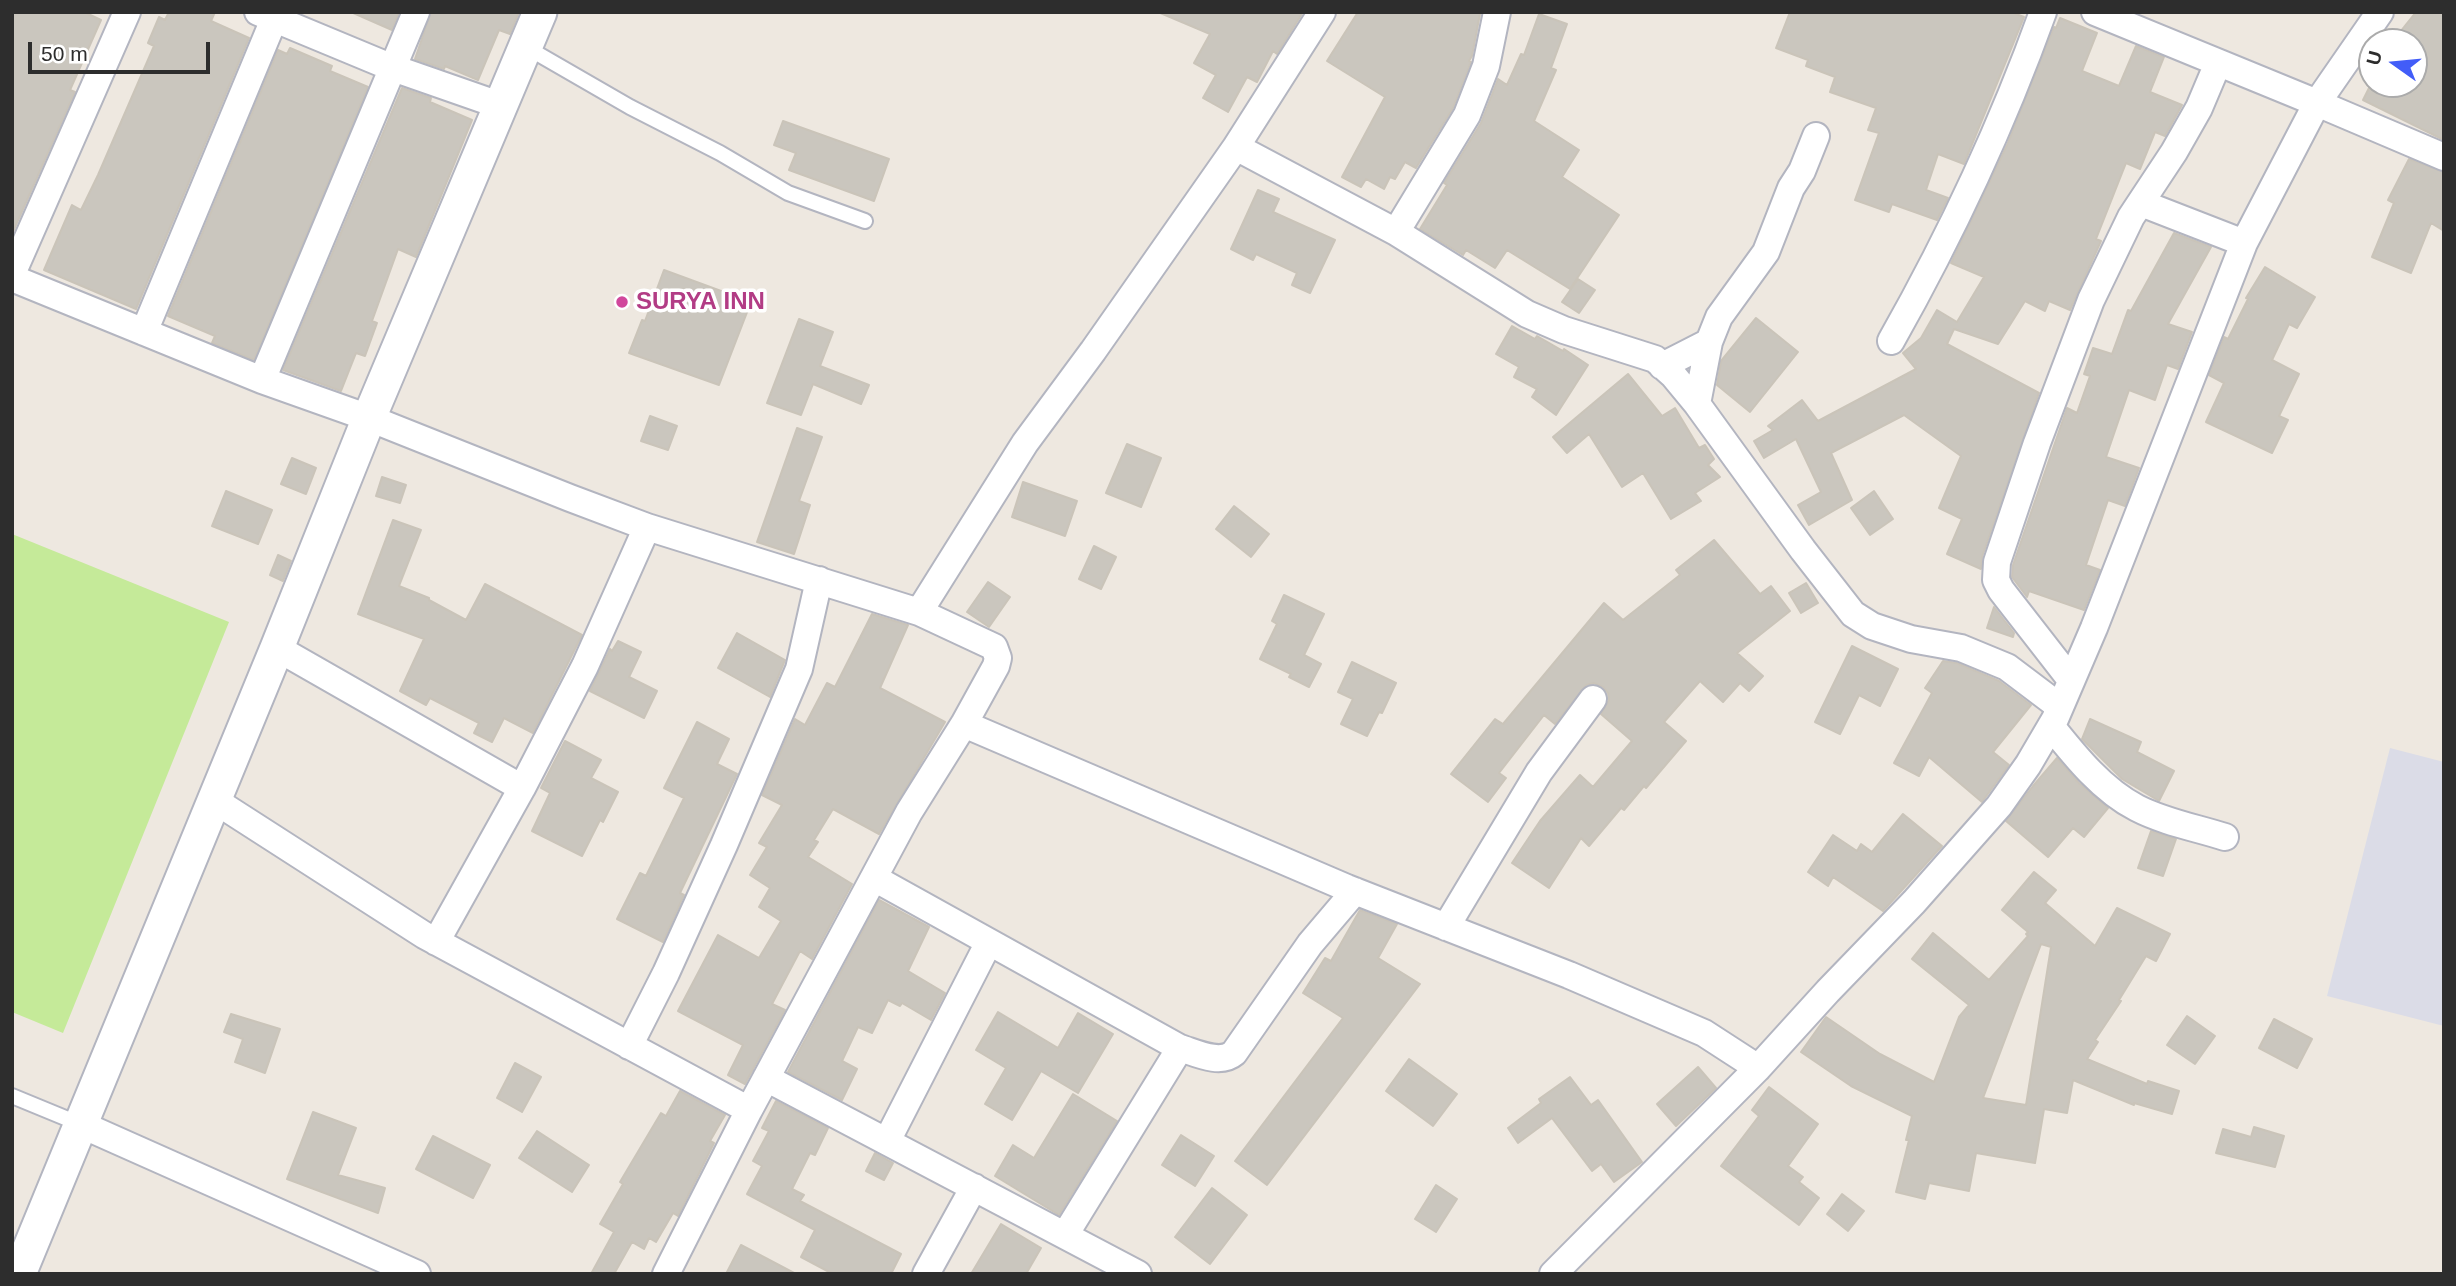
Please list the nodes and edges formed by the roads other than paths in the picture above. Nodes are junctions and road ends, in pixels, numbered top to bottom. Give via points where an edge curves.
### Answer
1 (127, 12) edge
2 (416, 12) edge
3 (540, 12) edge
4 (1322, 12) edge
5 (1497, 12) edge
6 (2043, 12) edge
7 (2095, 12) edge
8 (2380, 12) edge
9 (270, 14) edge
10 (526, 47) junction
11 (2218, 63) junction
12 (393, 68) junction
13 (2317, 103) junction
14 (502, 106) junction
15 (1816, 136) dead end
16 (1236, 147) junction
17 (2444, 157) edge
18 (2141, 203) junction
19 (865, 221) dead end
20 (1396, 232) junction
21 (2244, 243) junction
22 (12, 276) edge
23 (144, 332) junction
24 (1891, 341) dead end
25 (1709, 342) junction
26 (1662, 366) junction
27 (262, 380) junction
28 (1697, 404) junction
29 (369, 418) junction
30 (647, 527) junction
31 (819, 579) junction
32 (919, 612) junction
33 (277, 648) junction
34 (2071, 680) junction
35 (1593, 699) dead end
36 (2055, 717) junction
37 (964, 724) junction
38 (522, 788) junction
39 (214, 800) junction
40 (2225, 836) dead end
41 (874, 878) junction
42 (1355, 891) junction
43 (1446, 928) junction
44 (436, 942) junction
45 (989, 942) junction
46 (629, 1046) junction
47 (1180, 1048) junction
48 (1758, 1068) junction
49 (766, 1078) junction
50 (12, 1096) edge
51 (749, 1110) junction
52 (80, 1124) junction
53 (887, 1141) junction
54 (974, 1187) junction
55 (1065, 1235) junction
56 (1129, 1272) edge
57 (19, 1274) edge
58 (417, 1274) edge
59 (666, 1274) edge
60 (926, 1274) edge
61 (1553, 1274) edge

1 - 22 street
2 - 12 street
3 - 10 street
4 - 16 street
5 - 20 street via 1486,66 1467,115
6 - 24 street via 1981,166
7 - 11 street
8 - 13 street
9 - 12 street
9 - 23 street
10 - 14 street
10 - 19 lane via 788,192
11 - 13 street
11 - 18 street via 2199,108
12 - 14 street
12 - 27 street
13 - 17 street
13 - 21 street
14 - 29 street
15 - 25 street via 1766,252 1720,317
16 - 20 street
16 - 32 street via 1025,443
18 - 21 street
18 - 34 street via 2091,300 1997,562 1996,580 2001,590
20 - 26 street via 1527,314 1655,359
21 - 34 street
22 - 23 street
23 - 27 street
25 - 26 street
25 - 28 street
26 - 28 street
27 - 29 street
28 - 36 street via 1853,614 1872,626 1961,649 2007,667
29 - 30 street
29 - 33 street
30 - 31 street
30 - 38 street via 585,666
31 - 32 street
31 - 46 street via 799,669 724,845
32 - 37 street via 988,643 997,652 996,666
33 - 38 street
33 - 39 street
34 - 36 street
35 - 43 street via 1539,772
36 - 40 street via 2073,755 2126,802
36 - 48 street via 1999,806
37 - 41 street
37 - 42 street
38 - 44 street
39 - 44 street
39 - 52 street
41 - 45 street
41 - 49 street
42 - 43 street
42 - 47 street via 1310,944 1234,1053 1218,1058
43 - 48 street via 1704,1032
44 - 46 street
45 - 47 street
45 - 53 street
46 - 51 street
47 - 55 street
48 - 61 street
49 - 51 street
49 - 53 street
50 - 52 lane
51 - 59 street
52 - 57 street
52 - 58 street
53 - 54 street
54 - 55 street
54 - 60 street
55 - 56 street

